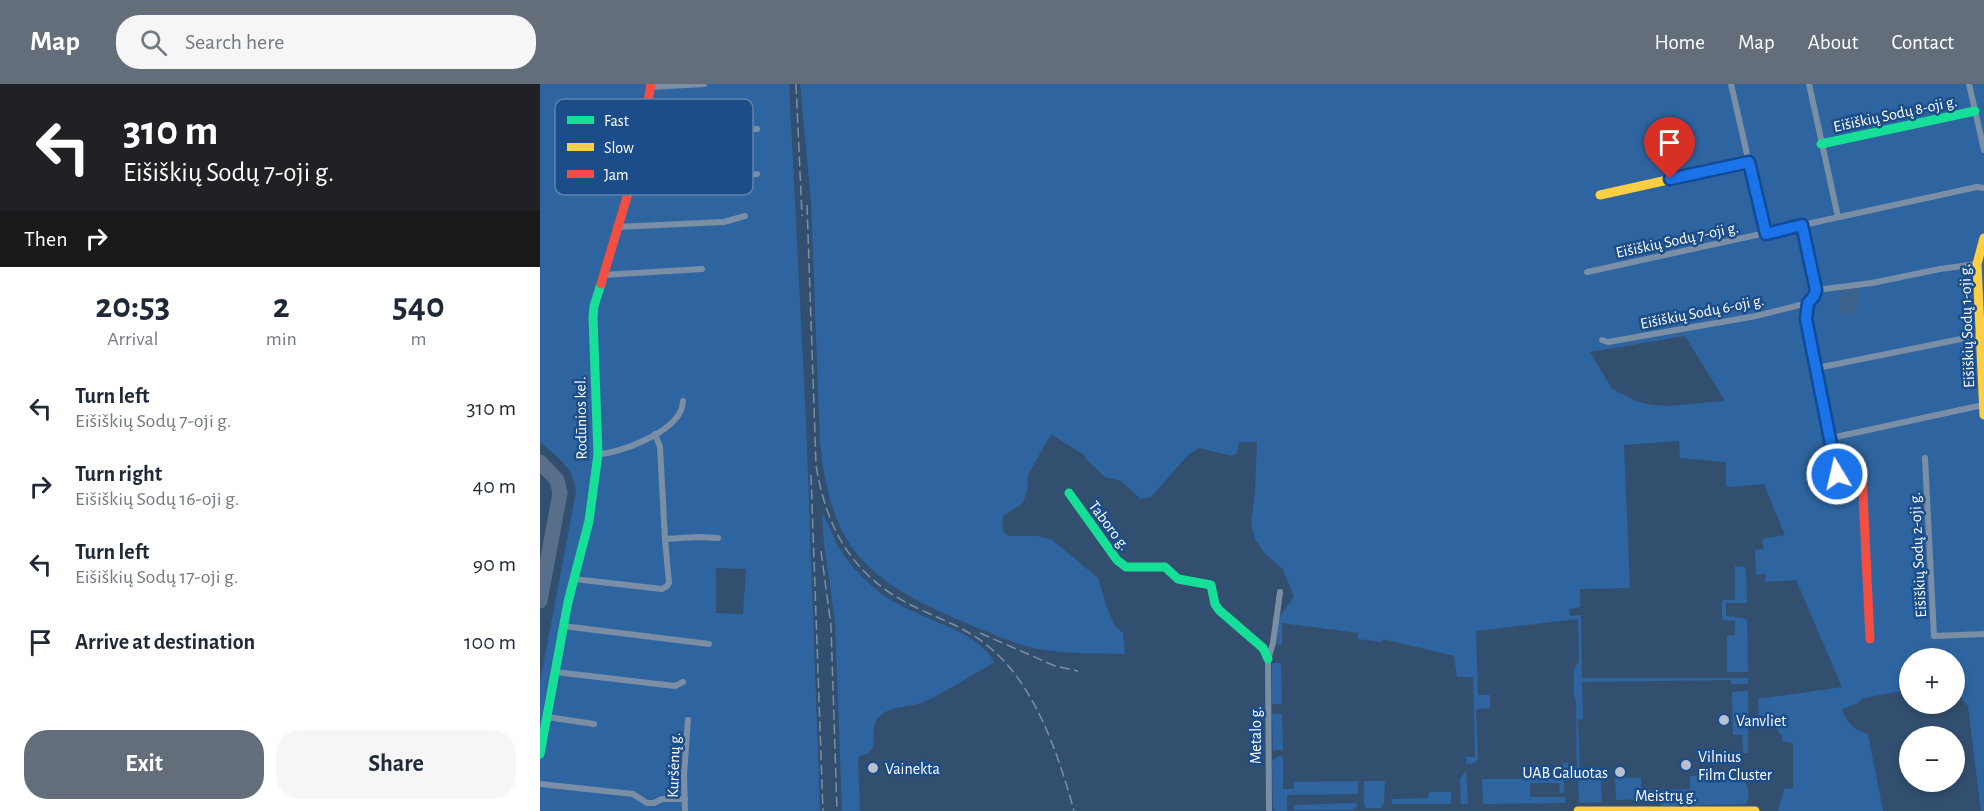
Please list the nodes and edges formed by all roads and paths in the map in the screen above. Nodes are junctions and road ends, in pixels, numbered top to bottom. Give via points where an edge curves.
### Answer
1 (704, 84) edge
2 (1731, 84) edge
3 (1809, 84) edge
4 (1969, 84) edge
5 (651, 85) edge
6 (1975, 111) junction
7 (753, 129) edge
8 (757, 129) dead end
9 (1821, 144) junction
10 (1984, 150) edge
11 (1749, 162) junction
12 (753, 174) edge
13 (757, 174) dead end
14 (1984, 188) edge
15 (627, 195) edge
16 (1600, 195) dead end
17 (745, 216) dead end
18 (1838, 217) junction
19 (1802, 225) junction
20 (616, 227) junction
21 (1766, 234) junction
22 (1984, 238) edge
23 (1977, 264) junction
24 (702, 269) dead end
25 (1587, 272) dead end
26 (603, 275) junction
27 (1816, 290) junction
28 (1808, 303) junction
29 (1981, 334) junction
30 (1602, 339) dead end
31 (1817, 368) junction
32 (683, 401) dead end
33 (1983, 405) edge
34 (1984, 414) edge
35 (655, 434) junction
36 (1831, 438) junction
37 (598, 454) junction
38 (1925, 458) dead end
39 (1069, 493) dead end
40 (718, 538) dead end
41 (665, 539) junction
42 (574, 579) junction
43 (1280, 592) dead end
44 (563, 626) junction
45 (1984, 634) edge
46 (1870, 639) dead end
47 (709, 644) dead end
48 (1268, 659) junction
49 (555, 672) junction
50 (683, 682) dead end
51 (547, 717) junction
52 (688, 720) dead end
53 (594, 724) dead end
54 (540, 754) edge
55 (540, 784) edge
56 (685, 799) junction
57 (1755, 810) edge
58 (685, 811) edge
59 (1269, 811) edge
60 (1578, 811) edge

1 - 5 street
2 - 11 street
3 - 9 street
4 - 6 street
6 - 9 street, Eišiškių Sodų 8-oji g.
6 - 10 street
7 - 8 street
9 - 18 street
11 - 16 street
11 - 21 street
12 - 13 street
14 - 18 street, Eišiškių Sodų 7-oji g.
15 - 20 street, Rodūnios kel.
17 - 20 street via 724,222
18 - 19 street, Eišiškių Sodų 7-oji g.
19 - 21 street, Eišiškių Sodų 7-oji g.
19 - 27 street
20 - 26 street, Rodūnios kel.
21 - 25 street, Eišiškių Sodų 7-oji g.
22 - 23 street, Eišiškių Sodų 1-oji g.
23 - 27 street
23 - 29 street, Eišiškių Sodų 1-oji g.
24 - 26 street
26 - 37 street, Rodūnios kel. via 593,317
27 - 28 street
28 - 30 street, Eišiškių Sodų 6-oji g. via 1608,342
28 - 31 street via 1806,319
29 - 31 street
29 - 33 street, Eišiškių Sodų 1-oji g.
31 - 36 street
32 - 35 street via 677,417
33 - 34 street, Eišiškių Sodų 1-oji g.
33 - 36 street
35 - 37 street via 615,452
35 - 41 street via 660,447
36 - 46 street via 1837,474 1862,473
37 - 42 street, Rodūnios kel. via 589,521
38 - 45 street, Eišiškių Sodų 2-oji g. via 1934,636
39 - 48 street, Taboro g. via 1117,561 1126,567 1165,567 1178,579 1211,585 1219,610 1263,648
40 - 41 street
41 - 42 street via 669,580 666,588
42 - 44 street, Rodūnios kel.
43 - 48 street, Metalo g.
44 - 47 street
44 - 49 street, Rodūnios kel.
48 - 59 street, Metalo g.
49 - 50 street via 675,686
49 - 51 street, Rodūnios kel.
51 - 53 street
51 - 54 street, Rodūnios kel.
52 - 56 street, Kuršėnų g.
55 - 56 street via 633,794 647,803
56 - 58 street, Kuršėnų g.
57 - 60 street, Meistrų g.

